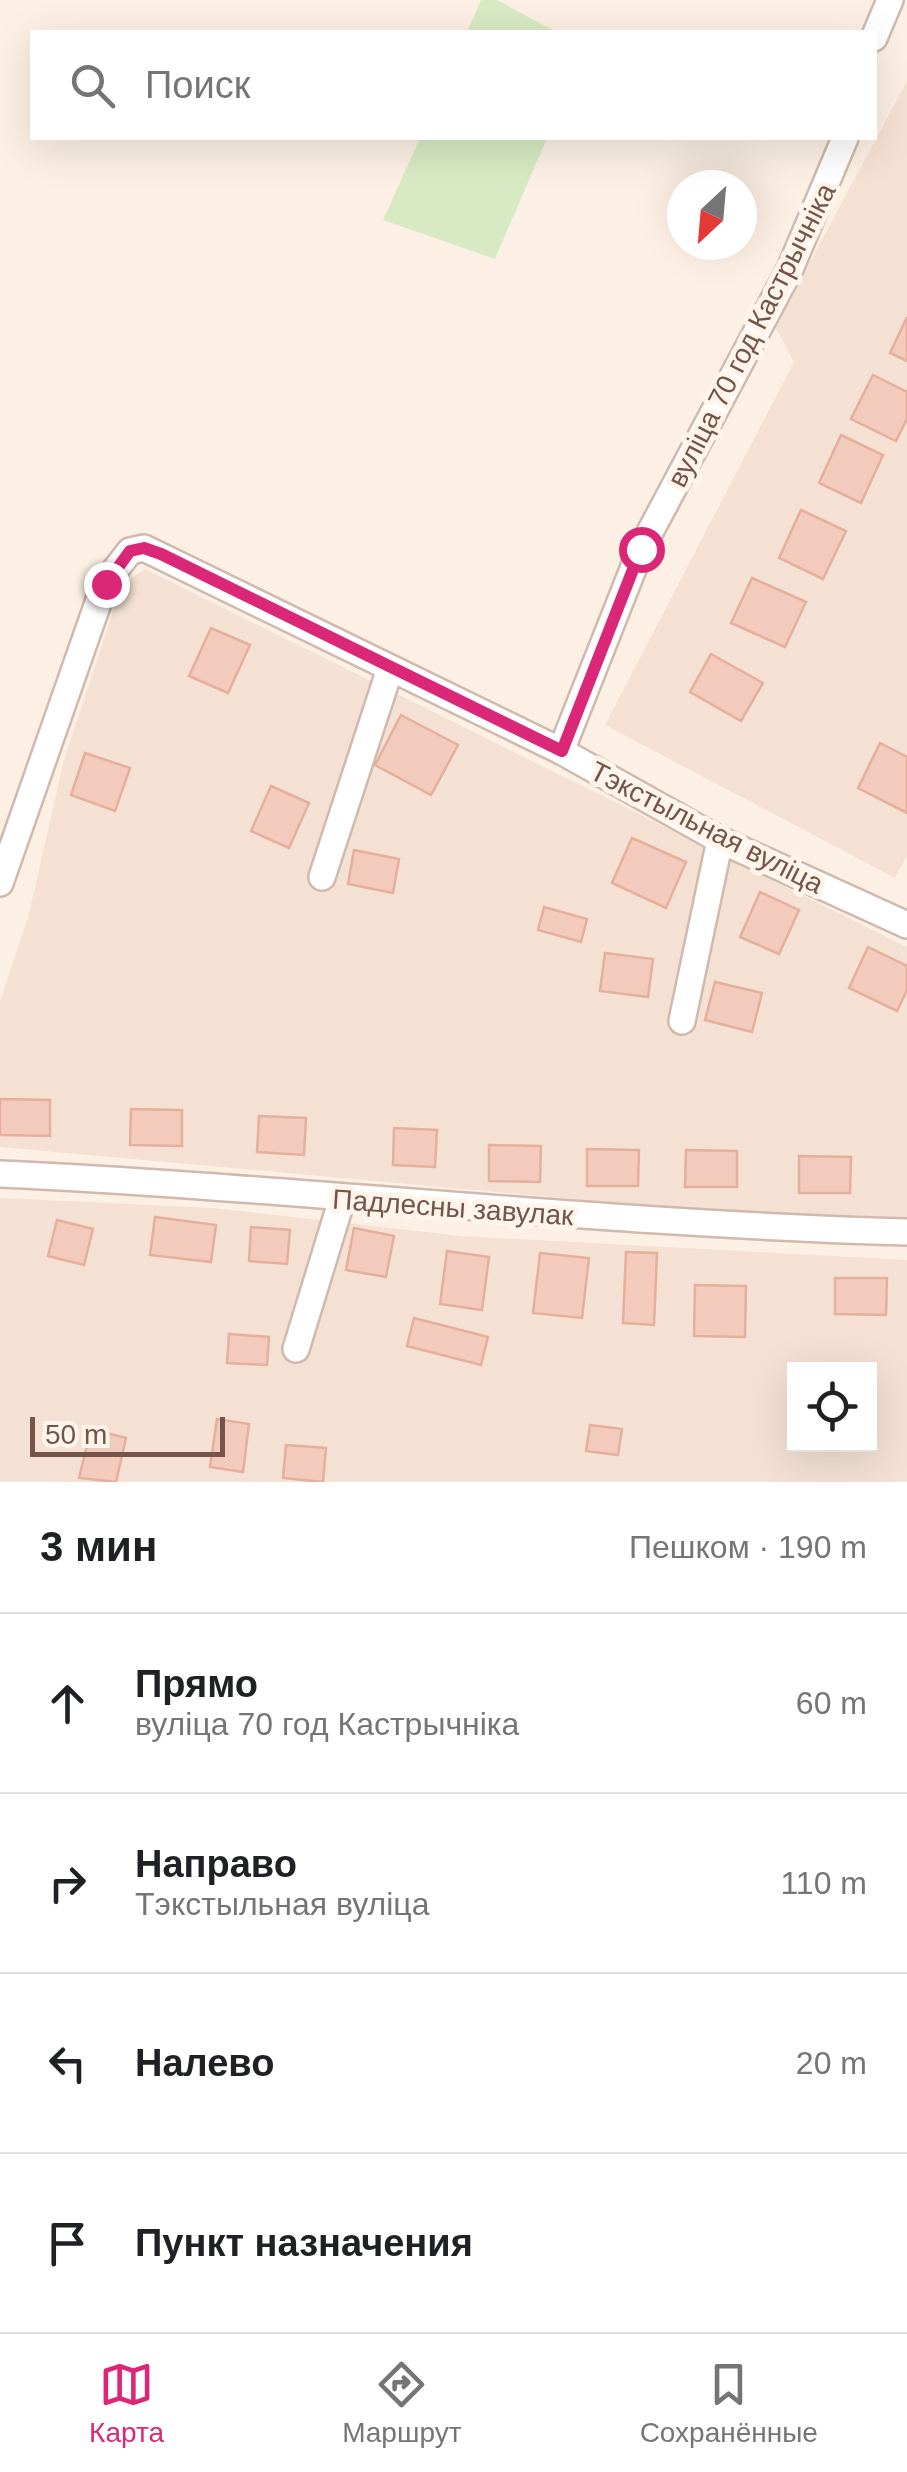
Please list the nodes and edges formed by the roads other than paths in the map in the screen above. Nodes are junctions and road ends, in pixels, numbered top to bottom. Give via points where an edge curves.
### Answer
1 (890, 0) edge
2 (877, 31) edge
3 (844, 140) edge
4 (390, 670) junction
5 (562, 751) junction
6 (720, 840) junction
7 (322, 877) dead end
8 (0, 883) edge
9 (905, 919) edge
10 (682, 1021) dead end
11 (0, 1174) edge
12 (342, 1199) junction
13 (907, 1232) edge
14 (296, 1349) dead end

1 - 2 street
3 - 5 street, вуліца 70 год Кастрычніка via 790,270 641,549
4 - 5 street, Тэкстыльная вуліца
4 - 7 street
4 - 8 street, Тэкстыльная вуліца via 161,554 130,551 106,584
5 - 6 street, Тэкстыльная вуліца
6 - 9 street, Тэкстыльная вуліца
6 - 10 street
11 - 12 street, Падлесны завулак
12 - 13 street, Падлесны завулак via 714,1227
12 - 14 street

